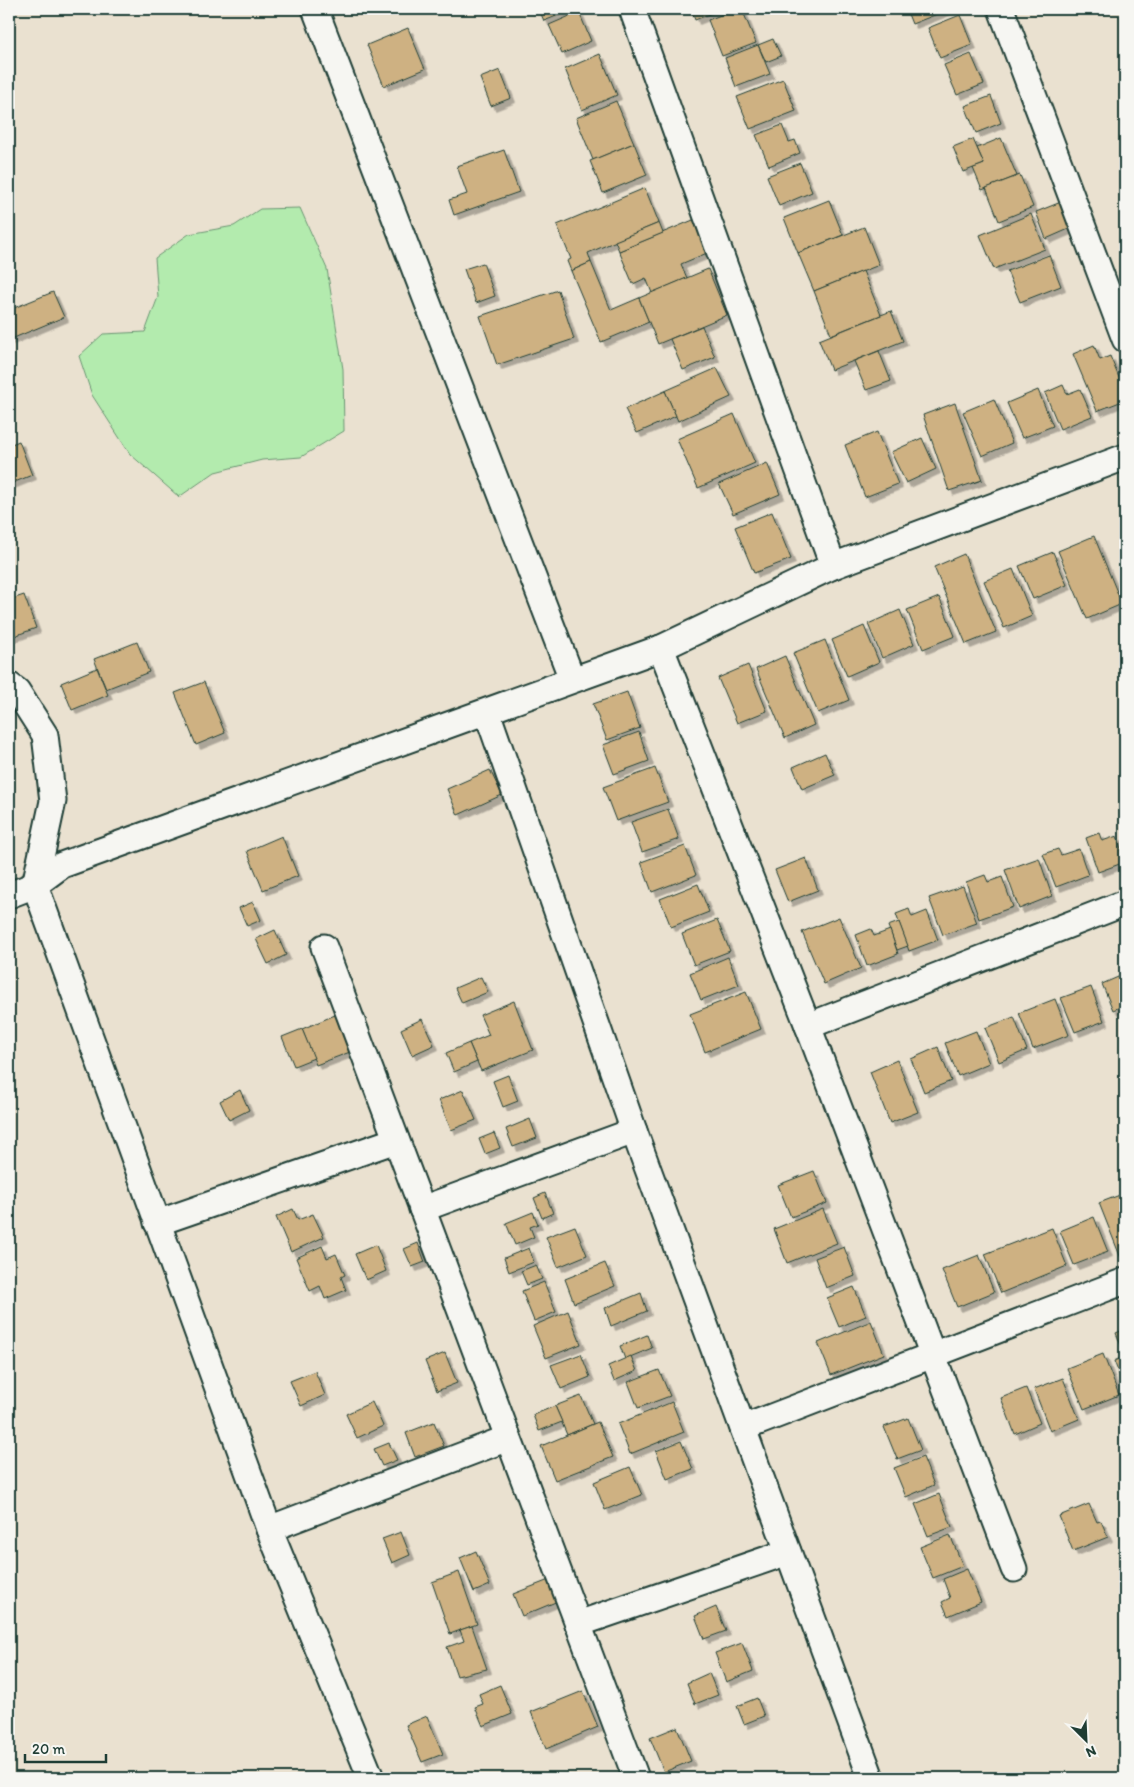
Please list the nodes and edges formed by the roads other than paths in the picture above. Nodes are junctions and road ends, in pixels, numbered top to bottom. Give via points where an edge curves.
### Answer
1 (315, 9) edge
2 (632, 9) edge
3 (1001, 9) edge
4 (1125, 339) edge
5 (1125, 457) edge
6 (833, 566) junction
7 (661, 648) junction
8 (572, 679) junction
9 (9, 685) edge
10 (487, 712) junction
11 (35, 885) junction
12 (9, 895) edge
13 (1125, 903) edge
14 (324, 947) dead end
15 (808, 1026) junction
16 (634, 1131) junction
17 (396, 1140) junction
18 (422, 1209) junction
19 (157, 1223) junction
20 (1125, 1281) edge
21 (932, 1353) junction
22 (742, 1428) junction
23 (508, 1438) junction
24 (269, 1529) junction
25 (788, 1552) junction
26 (1014, 1569) dead end
27 (578, 1624) junction
28 (371, 1778) edge
29 (636, 1778) edge
30 (871, 1778) edge

1 - 8 street
2 - 6 street
3 - 4 street
5 - 6 street
6 - 7 street
7 - 8 street
7 - 15 street
8 - 10 street
9 - 11 street via 17,691 44,735 53,801
10 - 11 street via 62,865
10 - 16 street
11 - 12 street
11 - 19 street
13 - 15 street
14 - 17 street
15 - 21 street
16 - 18 street
16 - 22 street
17 - 18 street
17 - 19 street
18 - 23 street
19 - 24 street
20 - 21 street
21 - 22 street
21 - 26 street
22 - 25 street
23 - 24 street
23 - 27 street
24 - 28 street
25 - 27 street
25 - 30 street
27 - 29 street

